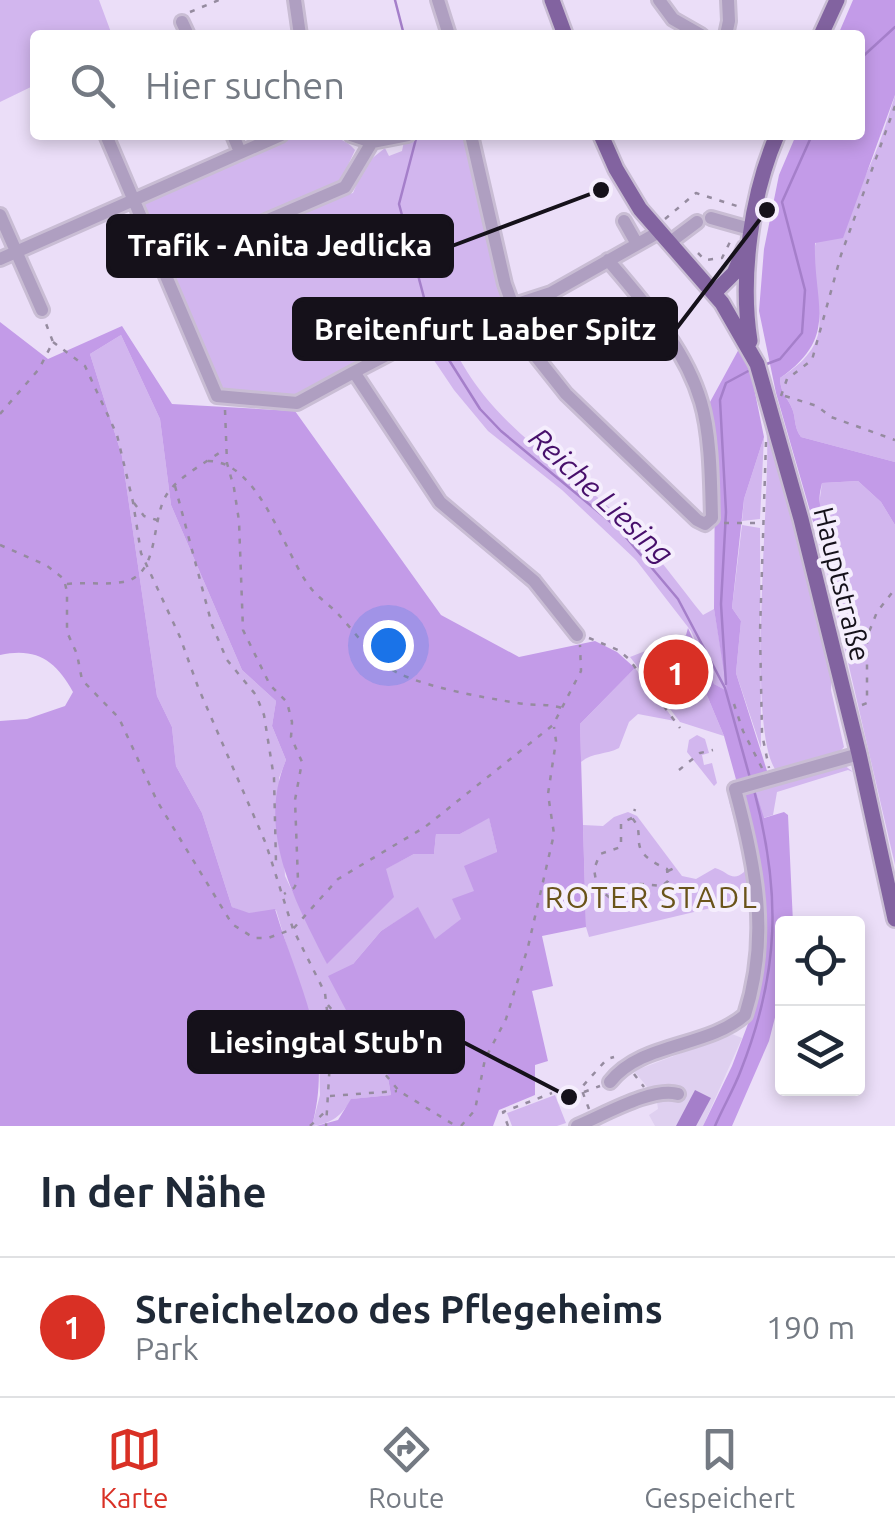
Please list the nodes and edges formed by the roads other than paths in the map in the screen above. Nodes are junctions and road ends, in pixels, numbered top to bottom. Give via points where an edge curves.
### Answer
1 (295, 0) edge
2 (438, 0) edge
3 (552, 0) edge
4 (658, 0) edge
5 (728, 0) edge
6 (836, 0) edge
7 (299, 30) edge
8 (447, 30) edge
9 (562, 30) edge
10 (692, 30) edge
11 (726, 30) edge
12 (823, 30) edge
13 (108, 140) edge
14 (235, 140) edge
15 (269, 140) edge
16 (366, 140) edge
17 (382, 140) edge
18 (473, 140) edge
19 (604, 140) edge
20 (775, 140) edge
21 (372, 142) junction
22 (240, 152) junction
23 (133, 199) junction
24 (0, 214) edge
25 (624, 221) dead end
26 (664, 232) junction
27 (745, 232) junction
28 (637, 244) junction
29 (16, 251) junction
30 (0, 258) edge
31 (608, 260) junction
32 (161, 266) junction
33 (746, 289) junction
34 (718, 298) junction
35 (512, 305) junction
36 (42, 310) road end
37 (443, 328) dead end
38 (429, 333) dead end
39 (752, 351) junction
40 (354, 372) junction
41 (577, 635) road end
42 (859, 754) junction
43 (895, 919) edge
44 (610, 1082) road end
45 (678, 1094) dead end
46 (577, 1126) edge

1 - 7 street
2 - 8 street
3 - 9 main road
4 - 10 street
5 - 11 street
6 - 12 main road
13 - 23 street
14 - 22 street
15 - 22 street
16 - 21 street
17 - 21 street
18 - 35 street
19 - 26 main road via 626,188
20 - 27 main road
21 - 32 street via 346,188
22 - 23 street
23 - 29 street
23 - 32 street
24 - 29 street
25 - 28 street
26 - 27 street via 704,220
26 - 28 street
26 - 34 main road
27 - 33 main road
27 - 34 main road via 734,273
28 - 31 street
29 - 30 street
29 - 36 street
31 - 35 street via 552,293
31 - 35 street via 674,345 696,389 705,422 710,522 697,520 551,378 527,346
32 - 40 street via 215,392 225,398 297,403
33 - 34 main road
33 - 39 main road
34 - 39 main road
35 - 37 street
38 - 40 street
39 - 42 main road, Hauptstraße
40 - 41 street via 440,502 534,581
42 - 43 main road, Hauptstraße
42 - 44 street via 735,789 753,854 759,913 745,1015 718,1031 620,1061
45 - 46 street via 654,1094

